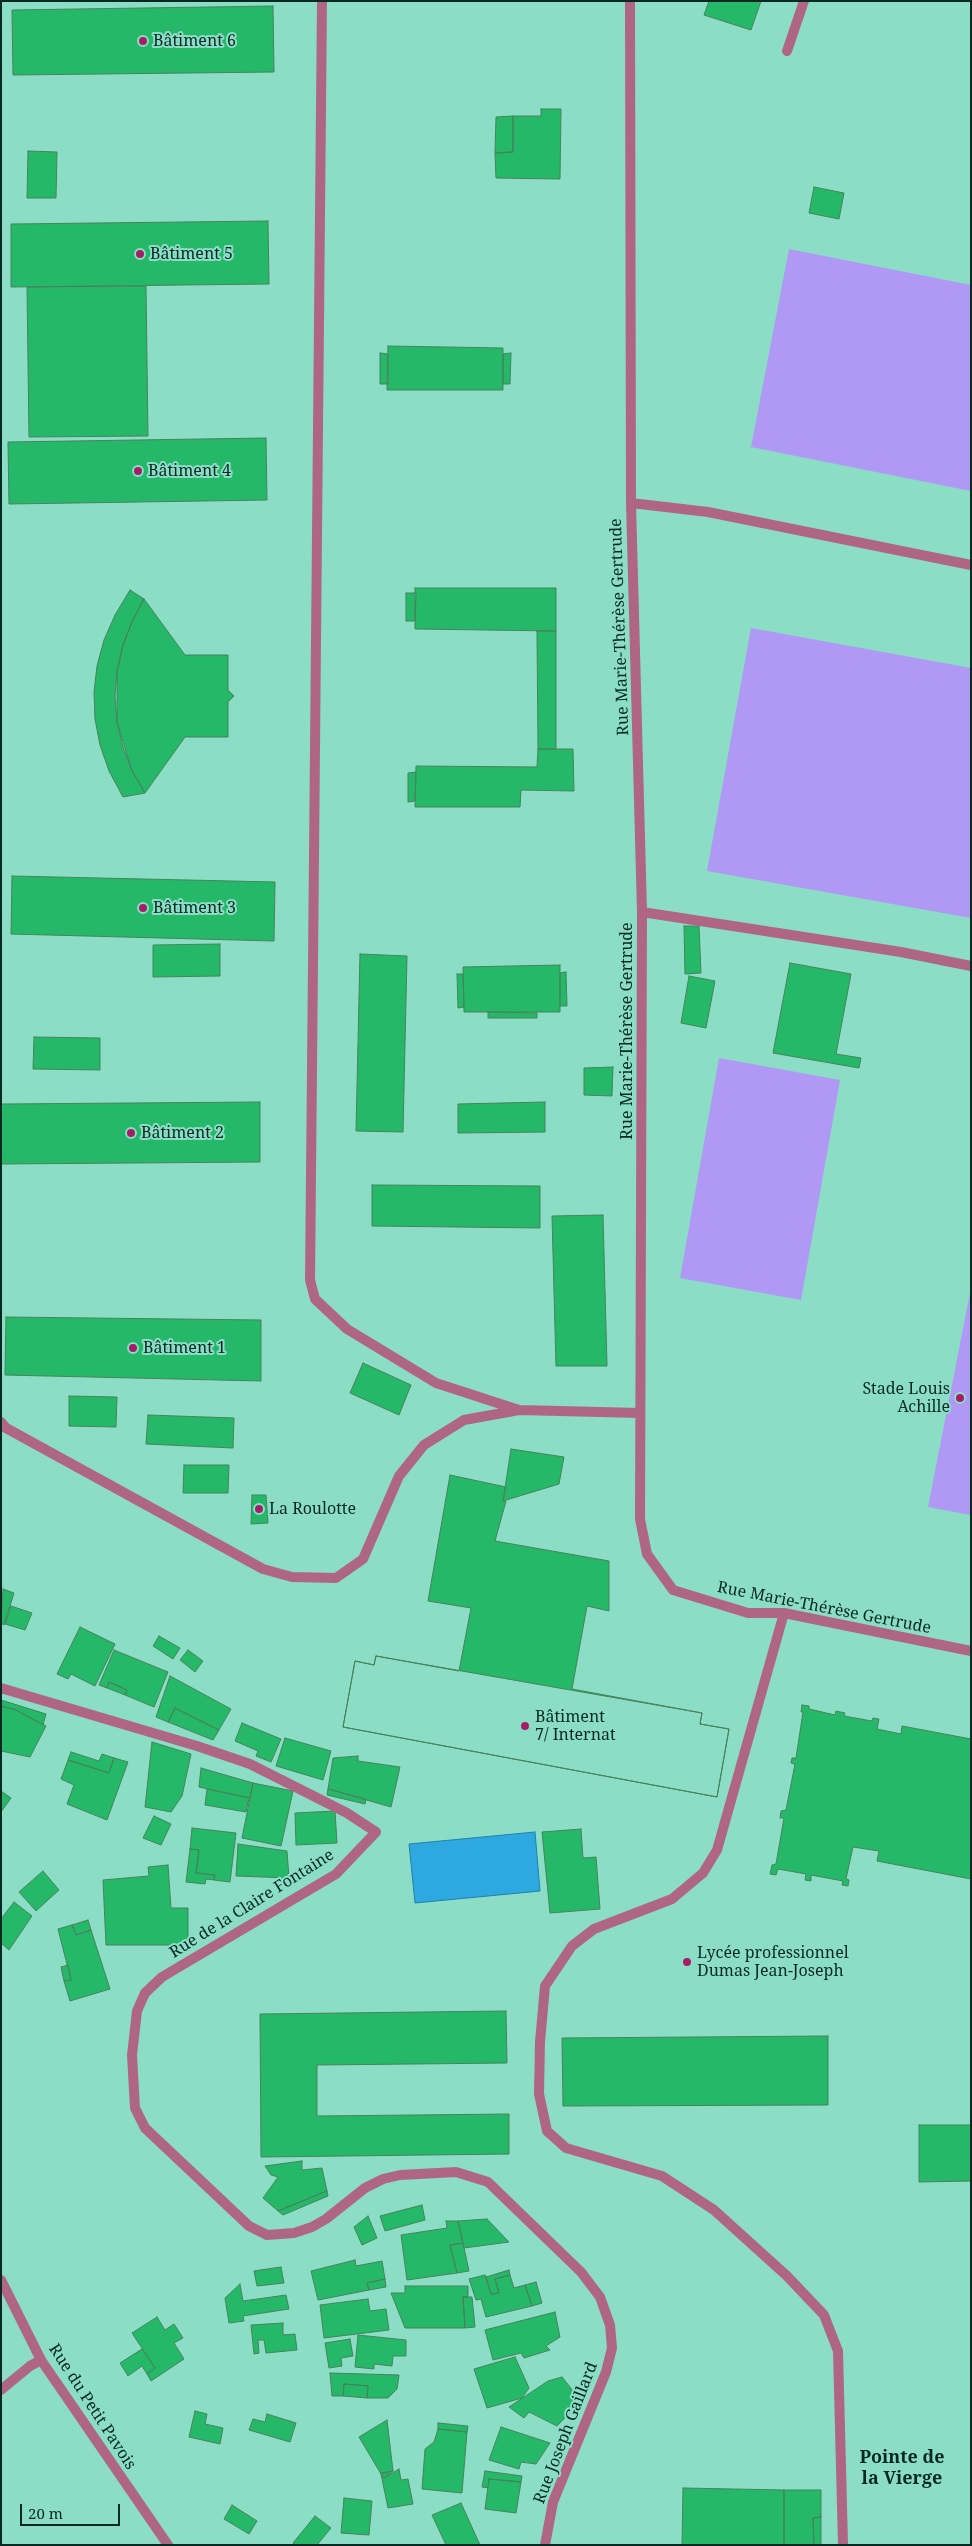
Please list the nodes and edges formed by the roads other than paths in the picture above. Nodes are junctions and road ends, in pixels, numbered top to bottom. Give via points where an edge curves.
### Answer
1 (322, 1) edge
2 (630, 1) edge
3 (804, 1) edge
4 (787, 51) dead end
5 (631, 504) junction
6 (971, 565) edge
7 (642, 912) junction
8 (971, 966) edge
9 (520, 1410) junction
10 (640, 1413) junction
11 (1, 1422) edge
12 (784, 1613) junction
13 (971, 1651) edge
14 (1, 1688) edge
15 (145, 2128) joint
16 (3, 2288) edge
17 (42, 2360) junction
18 (1, 2390) edge
19 (168, 2545) edge
20 (545, 2545) edge
21 (843, 2545) edge

1 - 9 street via 310,1280 315,1300 347,1329 436,1383
2 - 5 street
3 - 4 street
5 - 6 street, Rue Marie-Thérèse Gertrude via 708,512
5 - 7 street, Rue Marie-Thérèse Gertrude
7 - 8 street
7 - 10 street, Rue Marie-Thérèse Gertrude
9 - 10 street
9 - 11 street via 464,1420 424,1445 399,1476 362,1558 336,1578 292,1577 263,1569 6,1428
10 - 12 street, Rue Marie-Thérèse Gertrude via 640,1518 647,1554 673,1590 748,1613
12 - 13 street, Rue Marie-Thérèse Gertrude
12 - 21 street via 717,1850 703,1873 672,1899 594,1930 572,1946 545,1986 539,2094 547,2131 566,2148 662,2176 707,2205 787,2276 824,2315 838,2351
14 - 15 street, Rue de la Claire Fontaine via 250,1764 347,1813 376,1832 336,1874 162,1977 145,1993 137,2011 132,2055 135,2108
15 - 20 street, Rue Joseph Gaillard via 249,2226 267,2235 294,2233 312,2227 383,2178 456,2172 488,2182 581,2272 600,2297 610,2325 612,2348 606,2372 553,2502
16 - 17 street, Rue du Petit Pavois
17 - 18 street
17 - 19 street, Rue du Petit Pavois

